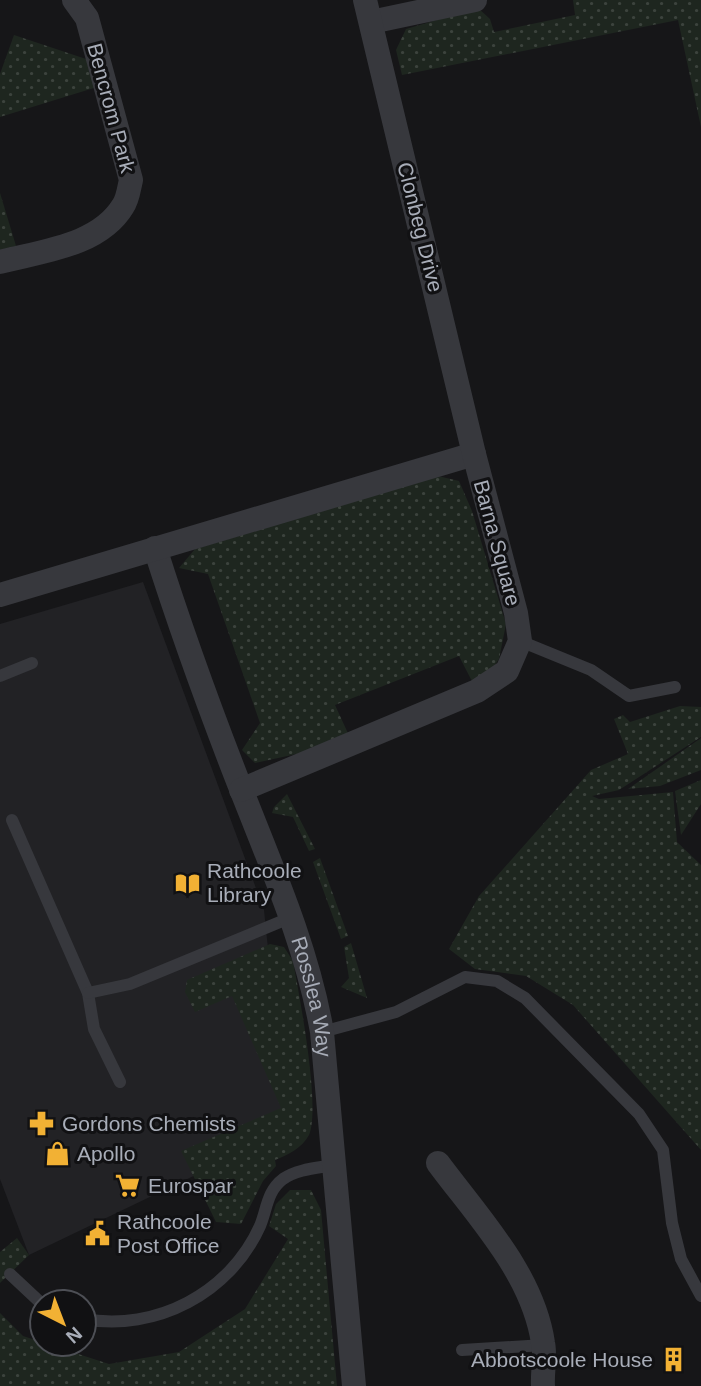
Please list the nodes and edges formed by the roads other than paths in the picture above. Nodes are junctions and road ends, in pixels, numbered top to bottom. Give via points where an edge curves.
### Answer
1 (74, 0) edge
2 (475, 0) edge
3 (368, 11) edge
4 (0, 262) edge
5 (474, 454) junction
6 (155, 548) junction
7 (0, 594) edge
8 (520, 641) junction
9 (32, 663) dead end
10 (0, 676) edge
11 (675, 687) dead end
12 (241, 790) junction
13 (12, 820) dead end
14 (292, 916) junction
15 (88, 993) junction
16 (322, 1032) junction
17 (120, 1082) dead end
18 (438, 1163) dead end
19 (334, 1165) junction
20 (10, 1274) dead end
21 (28, 1291) edge
22 (701, 1296) edge
23 (98, 1319) edge
24 (544, 1345) junction
25 (462, 1350) dead end
26 (355, 1386) edge
27 (543, 1386) edge

1 - 4 street, Bencrom Park via 87,18 107,86 131,180 128,192 109,223 85,239
2 - 3 street
3 - 5 street, Clonbeg Drive
5 - 6 street, Barna Square
5 - 8 street, Barna Square
6 - 7 street, Barna Square
6 - 12 street, Rosslea Way
8 - 11 lane via 591,670 629,696
8 - 12 street via 507,671 477,691
9 - 10 lane
12 - 14 street, Rosslea Way
13 - 15 lane
14 - 15 lane via 130,984
14 - 16 street, Rosslea Way
15 - 17 lane via 94,1029
16 - 19 street, Rosslea Way
16 - 22 lane via 396,1012 465,977 496,981 525,998 639,1114 663,1150 681,1259
18 - 24 street via 511,1262 535,1310
19 - 23 lane via 283,1179 269,1194 249,1245 221,1281 185,1305 145,1320
19 - 26 street, Rosslea Way
20 - 21 lane
24 - 25 lane
24 - 27 street

